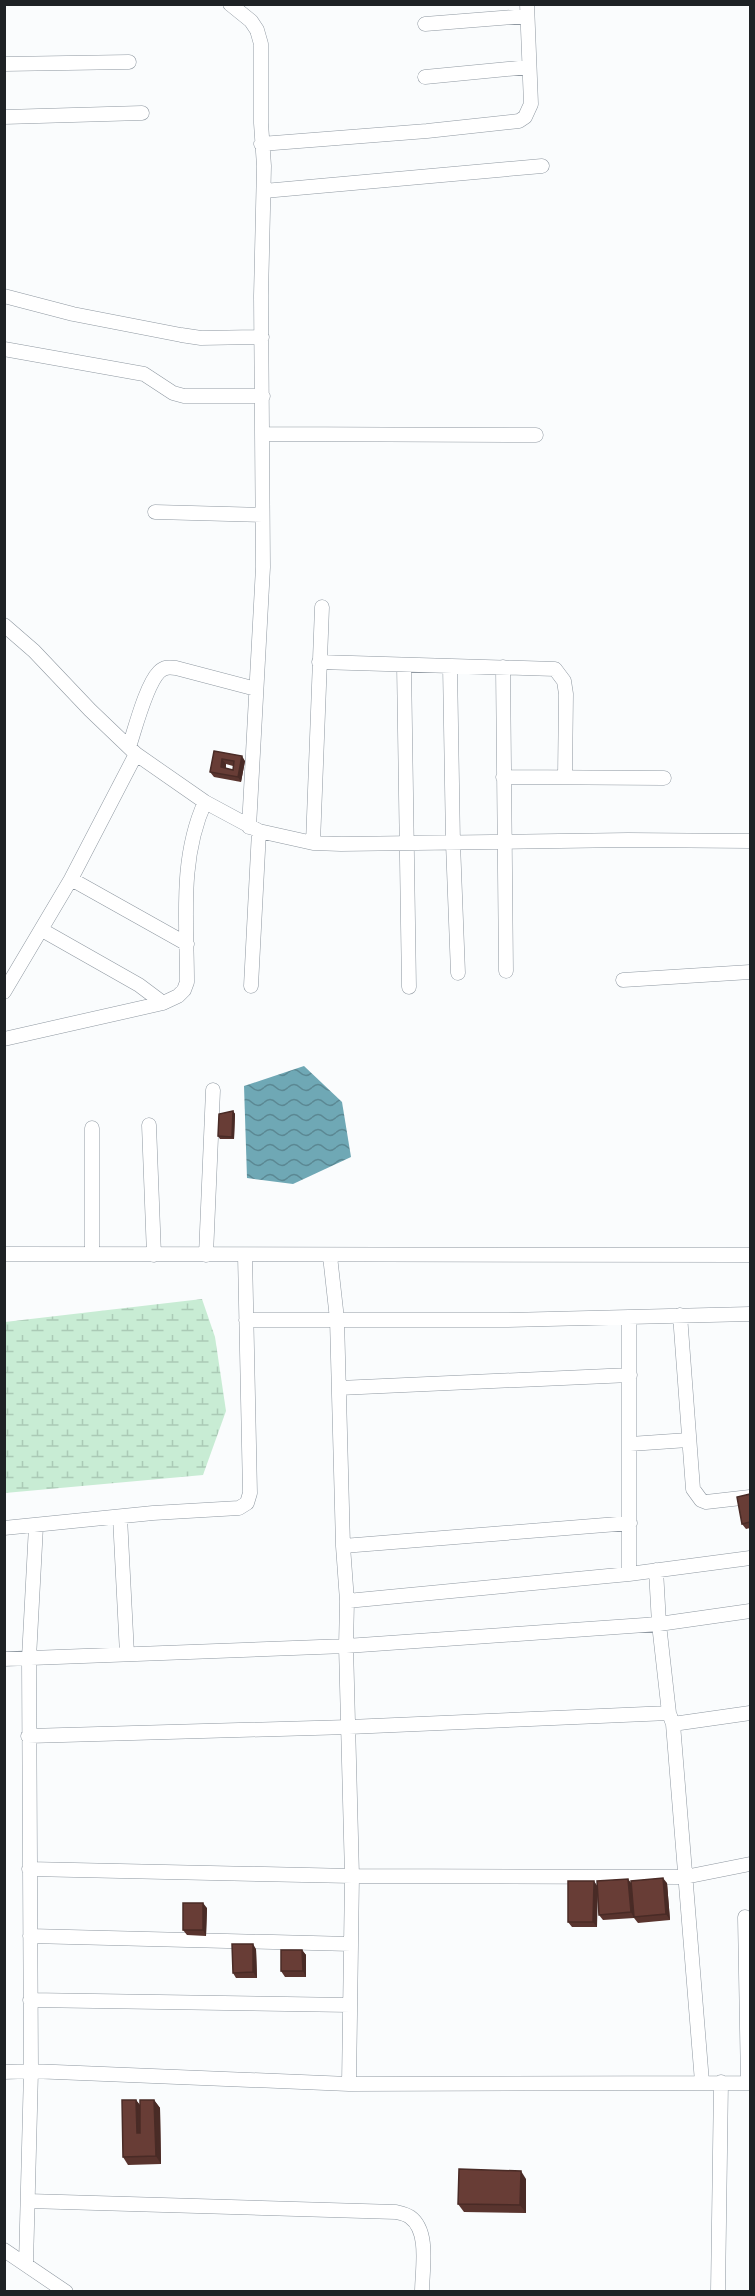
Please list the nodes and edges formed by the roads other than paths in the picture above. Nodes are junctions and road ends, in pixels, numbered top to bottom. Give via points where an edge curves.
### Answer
1 (230, 4) edge
2 (527, 10) edge
3 (425, 24) dead end
4 (129, 62) dead end
5 (4, 64) edge
6 (529, 67) junction
7 (424, 76) dead end
8 (142, 112) dead end
9 (4, 117) edge
10 (261, 144) junction
11 (542, 166) dead end
12 (264, 191) junction
13 (4, 296) edge
14 (262, 337) junction
15 (4, 349) edge
16 (263, 396) junction
17 (263, 434) junction
18 (536, 435) dead end
19 (155, 512) dead end
20 (262, 515) junction
21 (322, 607) dead end
22 (4, 625) edge
23 (320, 662) junction
24 (404, 664) junction
25 (450, 666) junction
26 (502, 667) junction
27 (256, 689) junction
28 (132, 750) junction
29 (503, 777) junction
30 (565, 777) junction
31 (664, 778) dead end
32 (205, 802) junction
33 (254, 829) junction
34 (750, 841) edge
35 (505, 842) junction
36 (312, 843) junction
37 (406, 843) junction
38 (453, 843) junction
39 (71, 879) junction
40 (42, 930) junction
41 (187, 944) junction
42 (506, 970) dead end
43 (750, 972) edge
44 (458, 973) dead end
45 (623, 980) dead end
46 (251, 986) dead end
47 (409, 987) dead end
48 (4, 992) edge
49 (163, 1002) junction
50 (4, 1039) edge
51 (213, 1090) dead end
52 (149, 1125) dead end
53 (92, 1128) dead end
54 (4, 1254) edge
55 (93, 1254) junction
56 (154, 1255) junction
57 (206, 1255) junction
58 (245, 1255) junction
59 (750, 1255) edge
60 (330, 1256) junction
61 (750, 1314) edge
62 (680, 1315) junction
63 (629, 1317) junction
64 (337, 1319) junction
65 (246, 1320) junction
66 (630, 1374) junction
67 (339, 1388) junction
68 (688, 1440) junction
69 (630, 1444) junction
70 (750, 1497) edge
71 (120, 1517) junction
72 (630, 1523) junction
73 (36, 1526) junction
74 (4, 1528) edge
75 (343, 1545) junction
76 (750, 1558) edge
77 (656, 1570) junction
78 (629, 1574) junction
79 (347, 1600) junction
80 (750, 1611) edge
81 (659, 1624) junction
82 (346, 1646) junction
83 (127, 1654) junction
84 (29, 1658) junction
85 (4, 1659) edge
86 (750, 1713) edge
87 (671, 1718) junction
88 (349, 1726) junction
89 (28, 1736) junction
90 (750, 1864) edge
91 (29, 1869) junction
92 (352, 1876) junction
93 (685, 1877) junction
94 (746, 1917) dead end
95 (30, 1936) junction
96 (351, 1944) junction
97 (30, 2000) junction
98 (350, 2006) junction
99 (31, 2071) junction
100 (4, 2072) edge
101 (702, 2082) junction
102 (721, 2082) junction
103 (749, 2083) edge
104 (349, 2084) junction
105 (28, 2201) junction
106 (4, 2250) edge
107 (26, 2264) junction
108 (66, 2292) edge
109 (422, 2292) edge
110 (718, 2292) edge

1 - 10 street via 251,21 261,44
2 - 3 street
2 - 6 street
4 - 5 street
6 - 7 street
6 - 10 street via 531,104 519,121
8 - 9 street
10 - 12 street
11 - 12 street
12 - 14 street
13 - 14 street via 181,335
14 - 16 street
15 - 16 street via 144,374 184,396
16 - 17 street
17 - 18 street
17 - 20 street
19 - 20 street
20 - 27 street
21 - 23 street
22 - 28 street
23 - 24 street
23 - 36 street
24 - 25 street
24 - 37 street
25 - 26 street
25 - 38 street
26 - 29 street
26 - 30 street via 549,668 560,673 566,694
27 - 28 street via 164,668 151,685
27 - 33 street
28 - 32 street
28 - 39 street
29 - 30 street
29 - 35 street
30 - 31 street
32 - 33 street
32 - 41 street via 189,857 185,899
33 - 36 street
33 - 46 street
34 - 35 street
35 - 38 street
35 - 42 street
36 - 37 street
37 - 38 street
37 - 47 street
38 - 44 street
39 - 40 street
39 - 41 street
40 - 48 street
40 - 49 street
41 - 49 street via 188,982 178,996
43 - 45 street
49 - 50 street
51 - 57 street
52 - 56 street
53 - 55 street
54 - 55 street
55 - 56 street
56 - 57 street
57 - 58 street
58 - 60 street
58 - 65 street
59 - 60 street
60 - 64 street
61 - 62 street
62 - 63 street
62 - 68 street
63 - 64 street
63 - 66 street
64 - 65 street
64 - 67 street
65 - 71 street via 250,1493 247,1503 239,1508
66 - 67 street
66 - 69 street
67 - 75 street
68 - 69 street
68 - 70 street via 693,1489 701,1500
69 - 72 street
71 - 73 street
71 - 83 street
72 - 75 street
72 - 78 street
73 - 74 street
73 - 84 street
75 - 79 street
76 - 77 street
77 - 78 street
77 - 81 street
78 - 79 street
79 - 82 street
80 - 81 street
81 - 82 street
81 - 87 street
82 - 83 street
82 - 88 street
83 - 84 street
84 - 85 street
84 - 89 street
86 - 87 street
87 - 88 street
87 - 93 street
88 - 89 street
88 - 92 street
89 - 91 street
90 - 93 street
91 - 92 street
91 - 95 street
92 - 93 street
92 - 96 street
93 - 101 street
94 - 103 street
95 - 96 street
95 - 97 street
96 - 98 street
97 - 98 street
97 - 99 street
98 - 104 street
99 - 100 street
99 - 104 street
99 - 105 street
101 - 102 street
101 - 104 street
102 - 103 street
102 - 110 street
105 - 107 street
105 - 109 street via 396,2212 410,2216 422,2240
106 - 107 street
107 - 108 street

